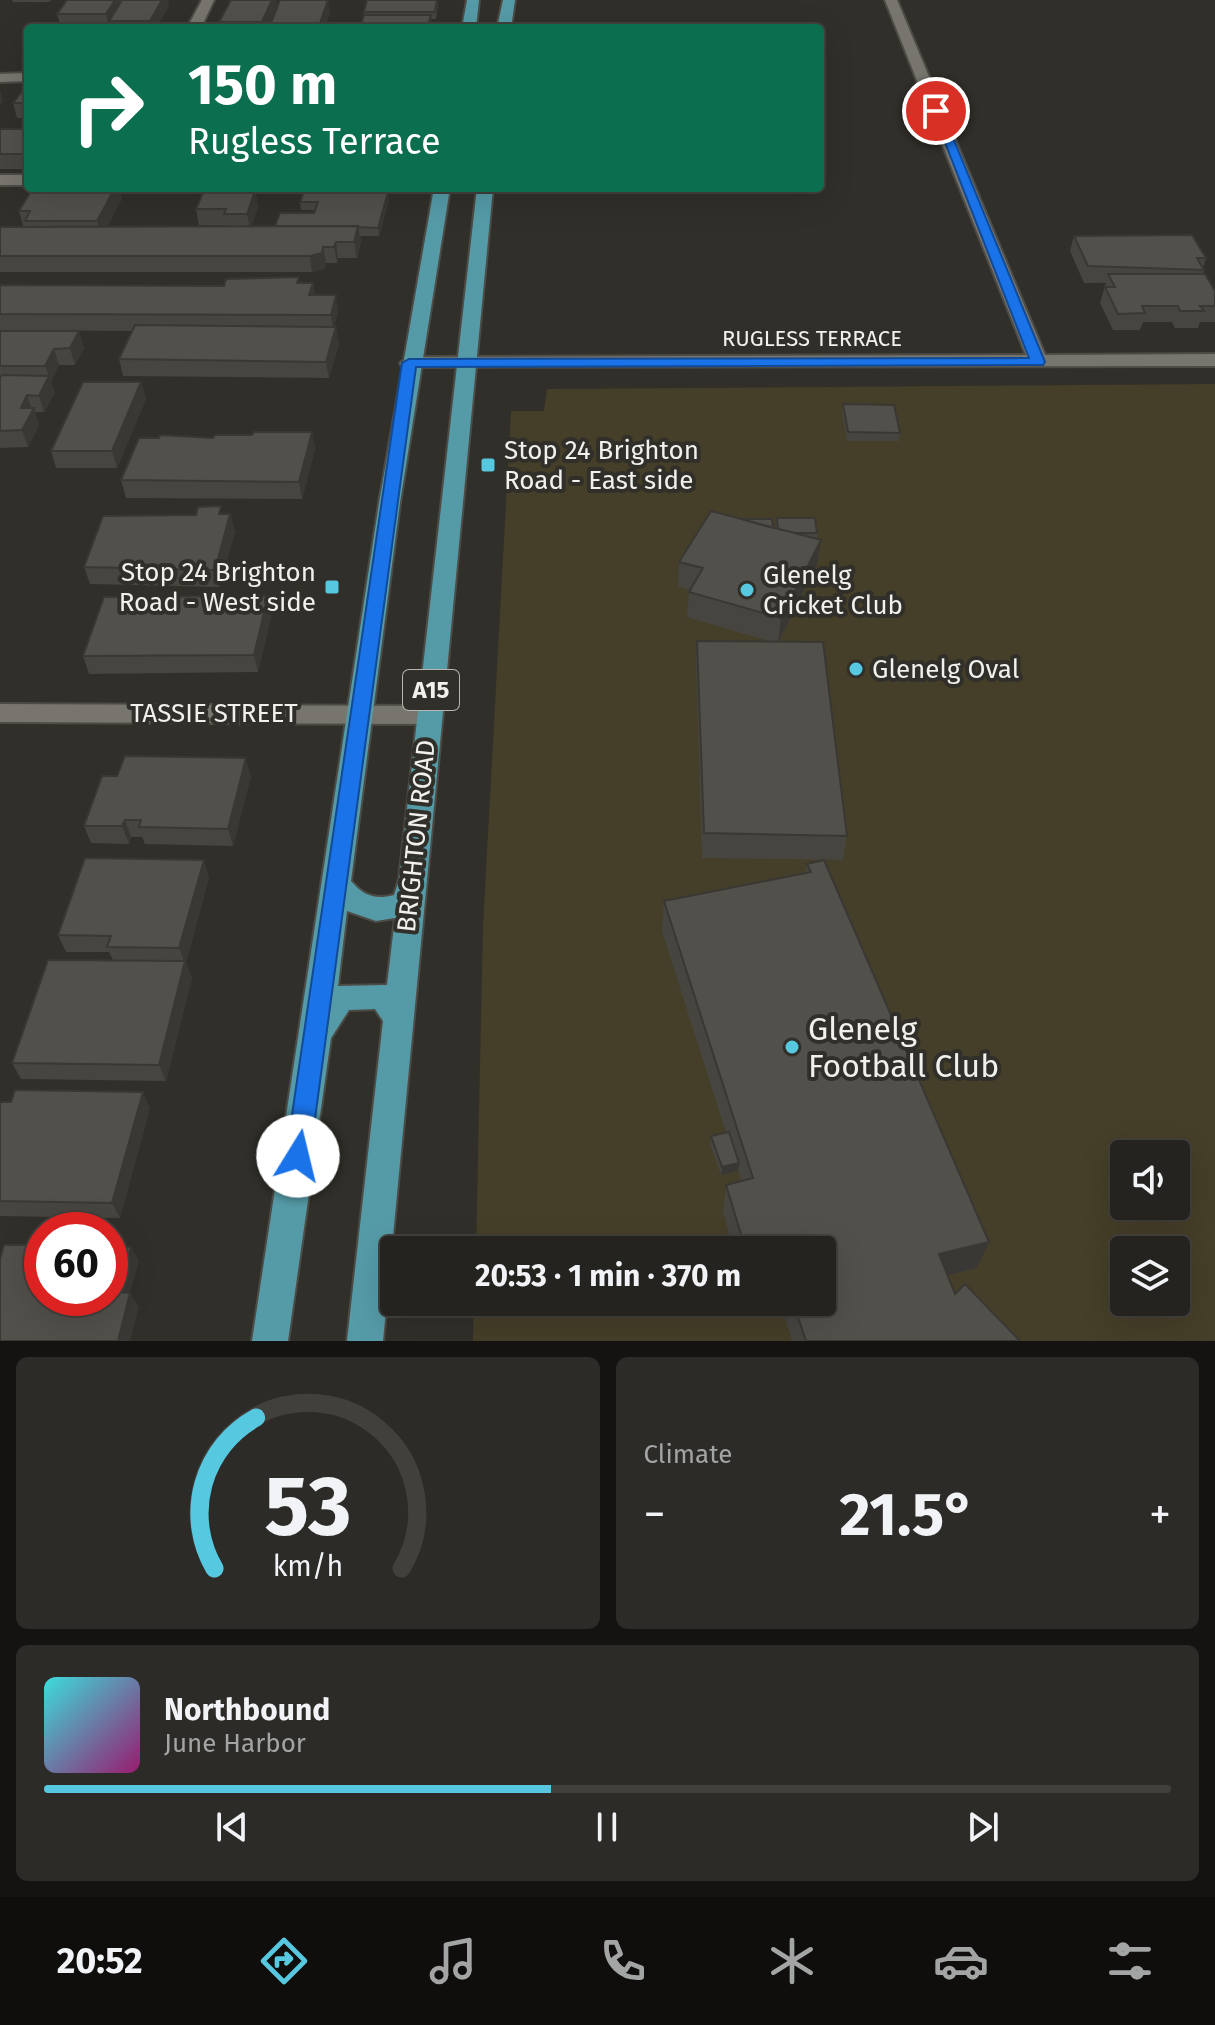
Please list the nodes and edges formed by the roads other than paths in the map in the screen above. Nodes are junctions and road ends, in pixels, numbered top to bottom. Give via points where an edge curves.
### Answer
1 (208, 0) edge
2 (473, 0) edge
3 (509, 0) edge
4 (891, 0) edge
5 (196, 24) edge
6 (470, 24) edge
7 (505, 24) edge
8 (24, 77) edge
9 (0, 78) edge
10 (0, 180) edge
11 (24, 180) edge
12 (441, 192) edge
13 (485, 192) edge
14 (1215, 360) edge
15 (464, 362) junction
16 (1038, 362) junction
17 (409, 363) junction
18 (0, 713) edge
19 (358, 714) junction
20 (428, 715) junction
21 (412, 880) junction
22 (337, 884) junction
23 (398, 1017) junction
24 (317, 1033) junction
25 (270, 1341) edge
26 (365, 1341) edge

1 - 5 street
2 - 6 main road
3 - 7 main road
4 - 16 street
8 - 9 street
10 - 11 street
12 - 17 main road, A15
13 - 15 main road, BRIGHTON ROAD / A15
14 - 16 street, RUGLESS TERRACE
15 - 16 street, RUGLESS TERRACE
15 - 17 street, RUGLESS TERRACE
15 - 20 main road, BRIGHTON ROAD / A15
17 - 19 main road, A15
18 - 19 street, TASSIE STREET
19 - 20 street, TASSIE STREET
19 - 22 main road, A15
20 - 21 main road, BRIGHTON ROAD / A15
21 - 22 main road via 406,902 369,911 350,902
21 - 23 main road, BRIGHTON ROAD / A15
22 - 24 main road, A15
23 - 24 main road via 383,996 341,998
23 - 26 main road, BRIGHTON ROAD / A15
24 - 25 main road, A15

